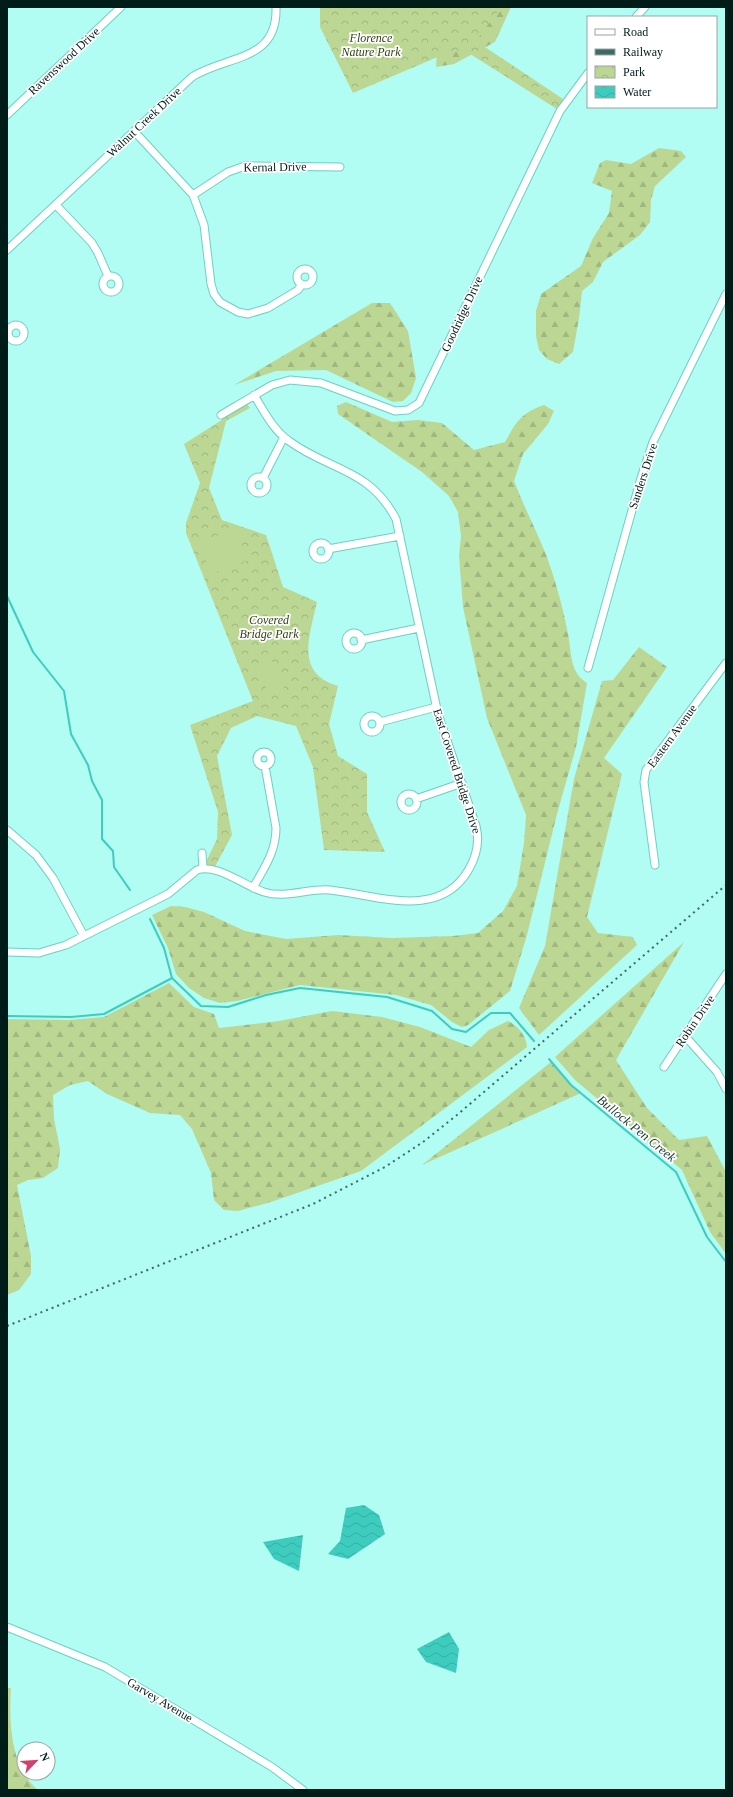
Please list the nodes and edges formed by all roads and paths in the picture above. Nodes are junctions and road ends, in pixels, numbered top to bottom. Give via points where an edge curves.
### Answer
1 (121, 7) edge
2 (276, 7) edge
3 (645, 7) edge
4 (637, 16) edge
5 (587, 74) edge
6 (7, 115) edge
7 (134, 131) junction
8 (340, 167) dead end
9 (193, 195) junction
10 (56, 205) junction
11 (7, 250) edge
12 (108, 276) dead end
13 (302, 284) dead end
14 (726, 294) edge
15 (7, 319) edge
16 (12, 326) dead end
17 (254, 395) junction
18 (221, 414) dead end
19 (284, 437) junction
20 (263, 478) dead end
21 (400, 536) junction
22 (328, 549) dead end
23 (419, 628) junction
24 (361, 640) dead end
25 (726, 663) edge
26 (588, 668) dead end
27 (436, 707) junction
28 (380, 722) dead end
29 (265, 766) dead end
30 (462, 783) junction
31 (416, 800) dead end
32 (7, 830) edge
33 (202, 852) dead end
34 (655, 865) dead end
35 (203, 868) junction
36 (252, 888) junction
37 (84, 936) junction
38 (7, 952) edge
39 (726, 974) edge
40 (685, 1036) junction
41 (664, 1067) dead end
42 (726, 1088) edge
43 (7, 1627) edge
44 (303, 1790) edge

1 - 6 street, Ravenswood Drive
2 - 7 street, Walnut Creek Drive via 275,26 264,44 245,57 203,70 192,77
3 - 4 street
5 - 17 street, Goodridge Drive via 568,98 554,122 419,403 408,410 395,411 321,383 304,380 278,383
7 - 9 street
7 - 10 street, Walnut Creek Drive
8 - 9 street, Kernal Drive via 245,166 228,172
9 - 13 street via 204,225 211,284 220,302 238,312 248,314 259,311 298,290
10 - 11 street, Walnut Creek Drive
10 - 12 street via 92,243
14 - 26 street, Sanders Drive via 653,442
15 - 16 street
17 - 18 street, Goodridge Drive
17 - 19 street, East Covered Bridge Drive
19 - 20 street
19 - 21 street, East Covered Bridge Drive via 298,447 366,482 377,491 396,519
21 - 22 street
21 - 23 street, East Covered Bridge Drive
23 - 24 street
23 - 27 street, East Covered Bridge Drive
25 - 34 street, Eastern Avenue via 646,770 644,782
27 - 28 street
27 - 30 street, East Covered Bridge Drive
29 - 36 street via 276,838 275,847
30 - 31 street
30 - 36 street, East Covered Bridge Drive via 478,831 477,850 461,881 442,896 426,901 410,901 329,890 273,894
32 - 37 street via 36,855 53,878
33 - 35 street
35 - 36 street, East Covered Bridge Drive via 219,871
35 - 37 street via 168,894
37 - 38 street via 66,945 39,953
39 - 40 street, Robin Drive
40 - 41 street, Robin Drive
40 - 42 street via 717,1072
43 - 44 street, Garvey Avenue via 106,1667 272,1767

